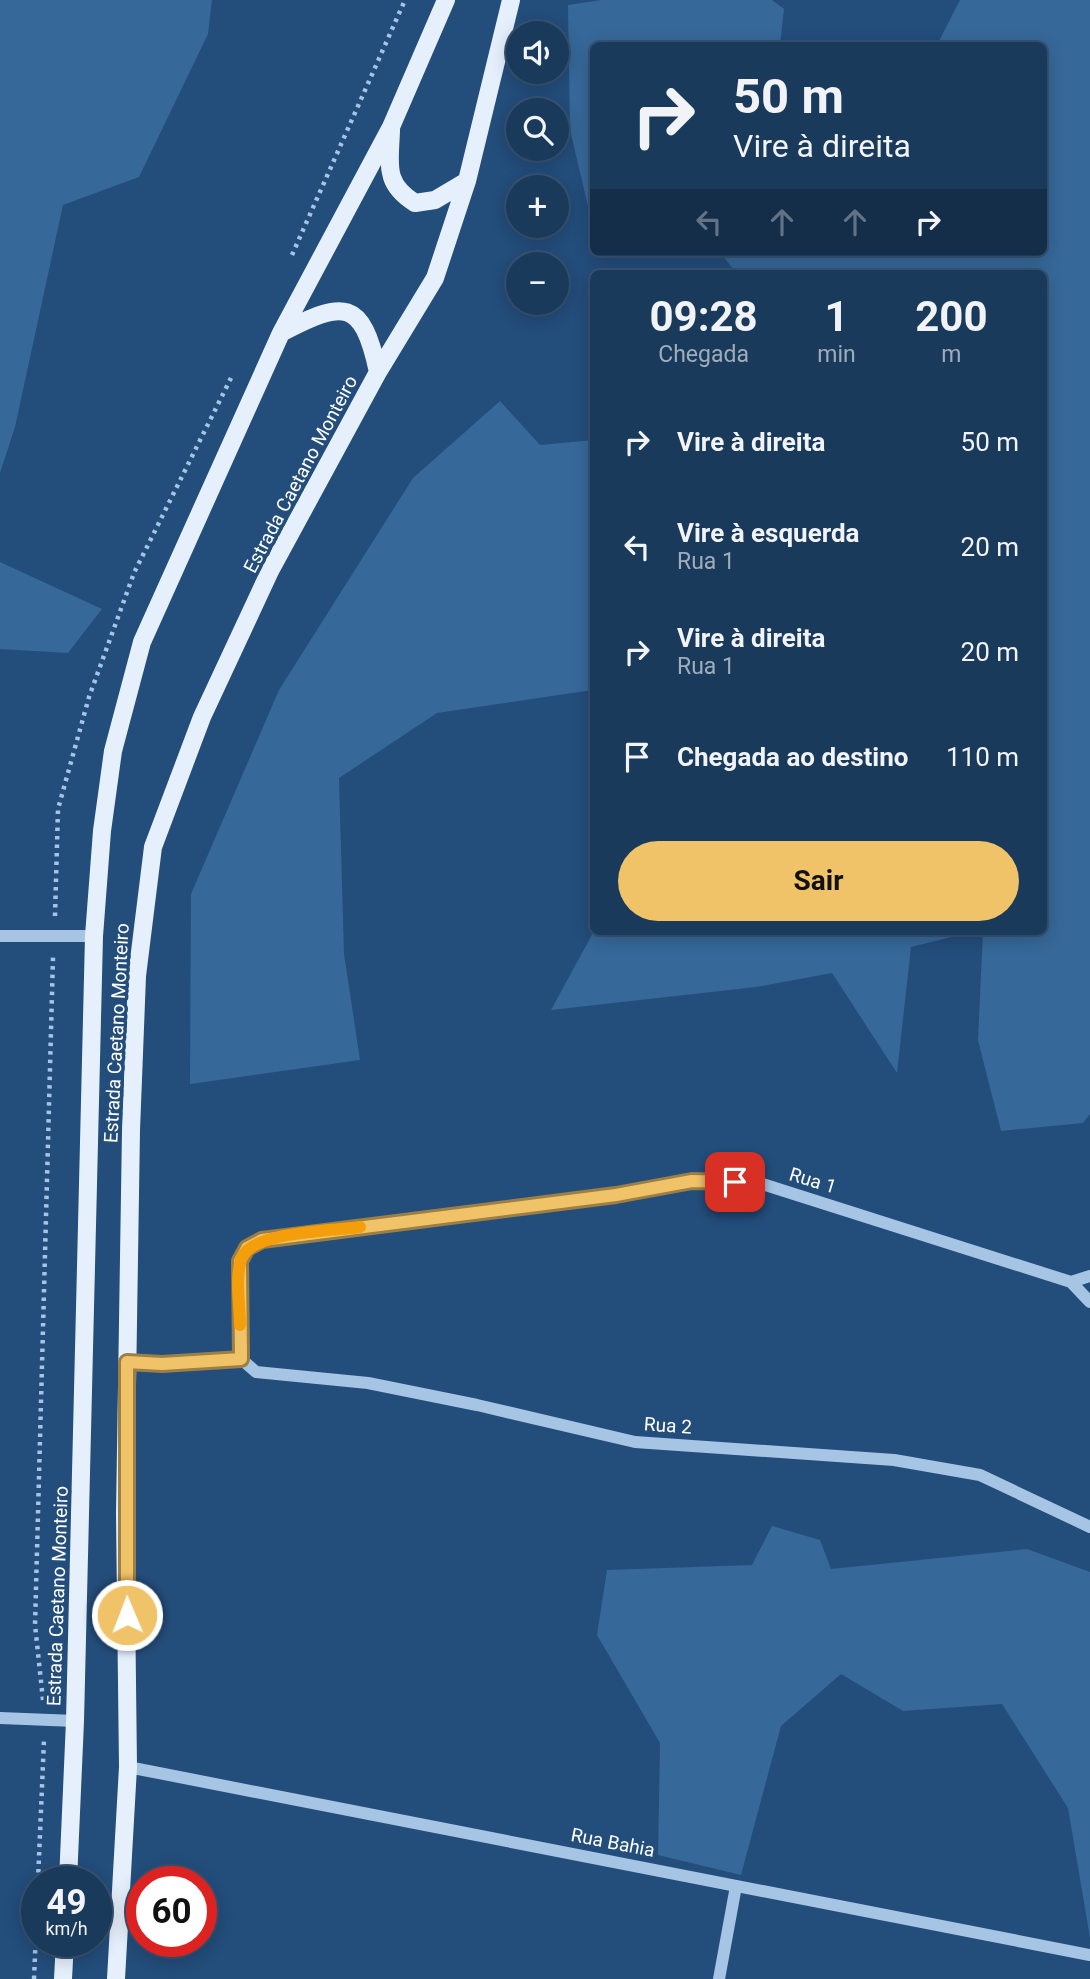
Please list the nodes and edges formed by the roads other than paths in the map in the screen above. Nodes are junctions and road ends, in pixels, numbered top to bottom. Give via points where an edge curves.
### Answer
1 (446, 0) edge
2 (511, 0) edge
3 (391, 127) junction
4 (467, 181) junction
5 (281, 333) junction
6 (378, 372) junction
7 (0, 936) edge
8 (94, 936) junction
9 (1090, 1276) edge
10 (1071, 1282) junction
11 (1090, 1303) edge
12 (241, 1359) junction
13 (127, 1362) junction
14 (1090, 1527) edge
15 (0, 1718) edge
16 (75, 1721) junction
17 (128, 1767) junction
18 (69, 1866) edge
19 (736, 1886) junction
20 (1090, 1955) edge
21 (65, 1957) edge
22 (64, 1979) edge
23 (116, 1979) edge
24 (719, 1979) edge

1 - 3 main road, Estrada Caetano Monteiro
2 - 4 main road, Estrada Caetano Monteiro
3 - 4 main road via 390,174 397,192 415,203 435,200
3 - 5 main road, Estrada Caetano Monteiro
4 - 6 main road, Estrada Caetano Monteiro via 435,278
5 - 6 main road via 314,316 349,313 365,326
5 - 8 main road, Estrada Caetano Monteiro via 142,642 113,751
6 - 13 main road, Estrada Caetano Monteiro via 270,571 202,717 153,847 137,976
7 - 8 street
8 - 16 main road, Estrada Caetano Monteiro
9 - 10 street
10 - 11 street
10 - 12 street, Rua 1 via 756,1182 692,1181 262,1240 247,1248 240,1261
12 - 13 street
12 - 14 street, Rua 2 via 256,1372 368,1383 635,1442 894,1460 980,1475
13 - 17 main road, Estrada Caetano Monteiro
15 - 16 street
16 - 18 main road, Estrada Caetano Monteiro
17 - 19 street, Rua Bahia
17 - 23 main road, Estrada Caetano Monteiro
19 - 20 street, Rua Bahia
19 - 24 street
21 - 22 main road

